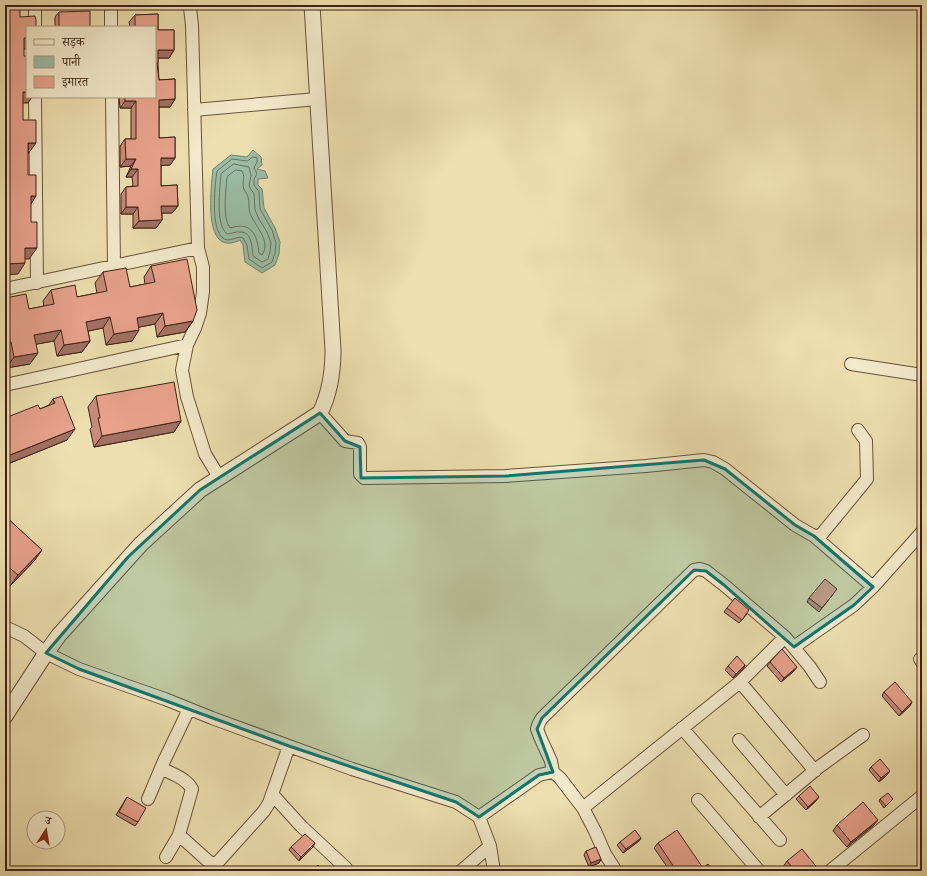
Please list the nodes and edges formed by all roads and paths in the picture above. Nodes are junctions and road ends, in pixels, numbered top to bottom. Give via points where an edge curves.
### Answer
1 (35, 5) edge
2 (110, 5) edge
3 (187, 5) edge
4 (312, 5) edge
5 (35, 26) edge
6 (111, 26) edge
7 (35, 98) edge
8 (112, 98) edge
9 (317, 99) junction
10 (194, 110) junction
11 (198, 248) junction
12 (114, 267) junction
13 (37, 283) junction
14 (5, 289) edge
15 (187, 345) junction
16 (851, 364) dead end
17 (922, 375) edge
18 (5, 385) edge
19 (320, 413) junction
20 (858, 430) dead end
21 (219, 477) junction
22 (922, 532) edge
23 (814, 536) junction
24 (873, 587) junction
25 (5, 627) edge
26 (785, 637) junction
27 (794, 647) junction
28 (46, 653) junction
29 (740, 682) junction
30 (820, 682) dead end
31 (189, 709) junction
32 (5, 716) edge
33 (682, 728) junction
34 (863, 735) dead end
35 (739, 740) dead end
36 (289, 746) junction
37 (161, 768) junction
38 (815, 771) junction
39 (553, 772) junction
40 (272, 794) junction
41 (786, 795) junction
42 (922, 796) edge
43 (148, 799) dead end
44 (698, 800) dead end
45 (583, 808) junction
46 (479, 817) junction
47 (760, 817) junction
48 (179, 835) junction
49 (780, 840) dead end
50 (490, 846) junction
51 (166, 857) dead end
52 (346, 868) dead end
53 (461, 871) edge
54 (494, 871) edge
55 (616, 871) edge
56 (759, 871) edge
57 (830, 871) edge

1 - 5 street
2 - 6 street
3 - 10 street via 190,8 192,25
4 - 9 street
7 - 13 street
8 - 12 street
9 - 10 street
9 - 19 street via 333,350 331,381 326,402
10 - 11 street
11 - 12 street
11 - 15 street via 203,267 203,292 200,313
12 - 13 street
13 - 14 street
15 - 18 street
15 - 21 street via 182,370 187,397 205,454
16 - 17 street
19 - 21 street
19 - 23 street via 344,441 358,443 360,474 364,478 506,476 704,460 725,469 795,525
20 - 23 street via 866,441 867,479 821,535
21 - 28 street via 200,490 137,549
22 - 24 street
23 - 24 street
24 - 27 street via 854,605
25 - 28 street via 24,636
26 - 27 street
26 - 29 street
26 - 39 street via 706,571 694,570 542,718 538,729
27 - 30 street
28 - 31 street via 80,669
28 - 32 street
29 - 33 street
29 - 38 street
31 - 36 street
31 - 37 street
33 - 45 street
33 - 47 street
34 - 38 street
35 - 41 street
36 - 40 street
36 - 46 street via 456,802
37 - 43 street
37 - 48 street via 184,780 192,790
38 - 41 street
39 - 45 street
39 - 46 street via 539,775
40 - 48 street via 264,811 214,864 208,862
40 - 52 street via 301,826
41 - 47 street
42 - 57 street
44 - 56 street
45 - 55 street
46 - 50 street
47 - 49 street
48 - 51 street
50 - 53 street
50 - 54 street

